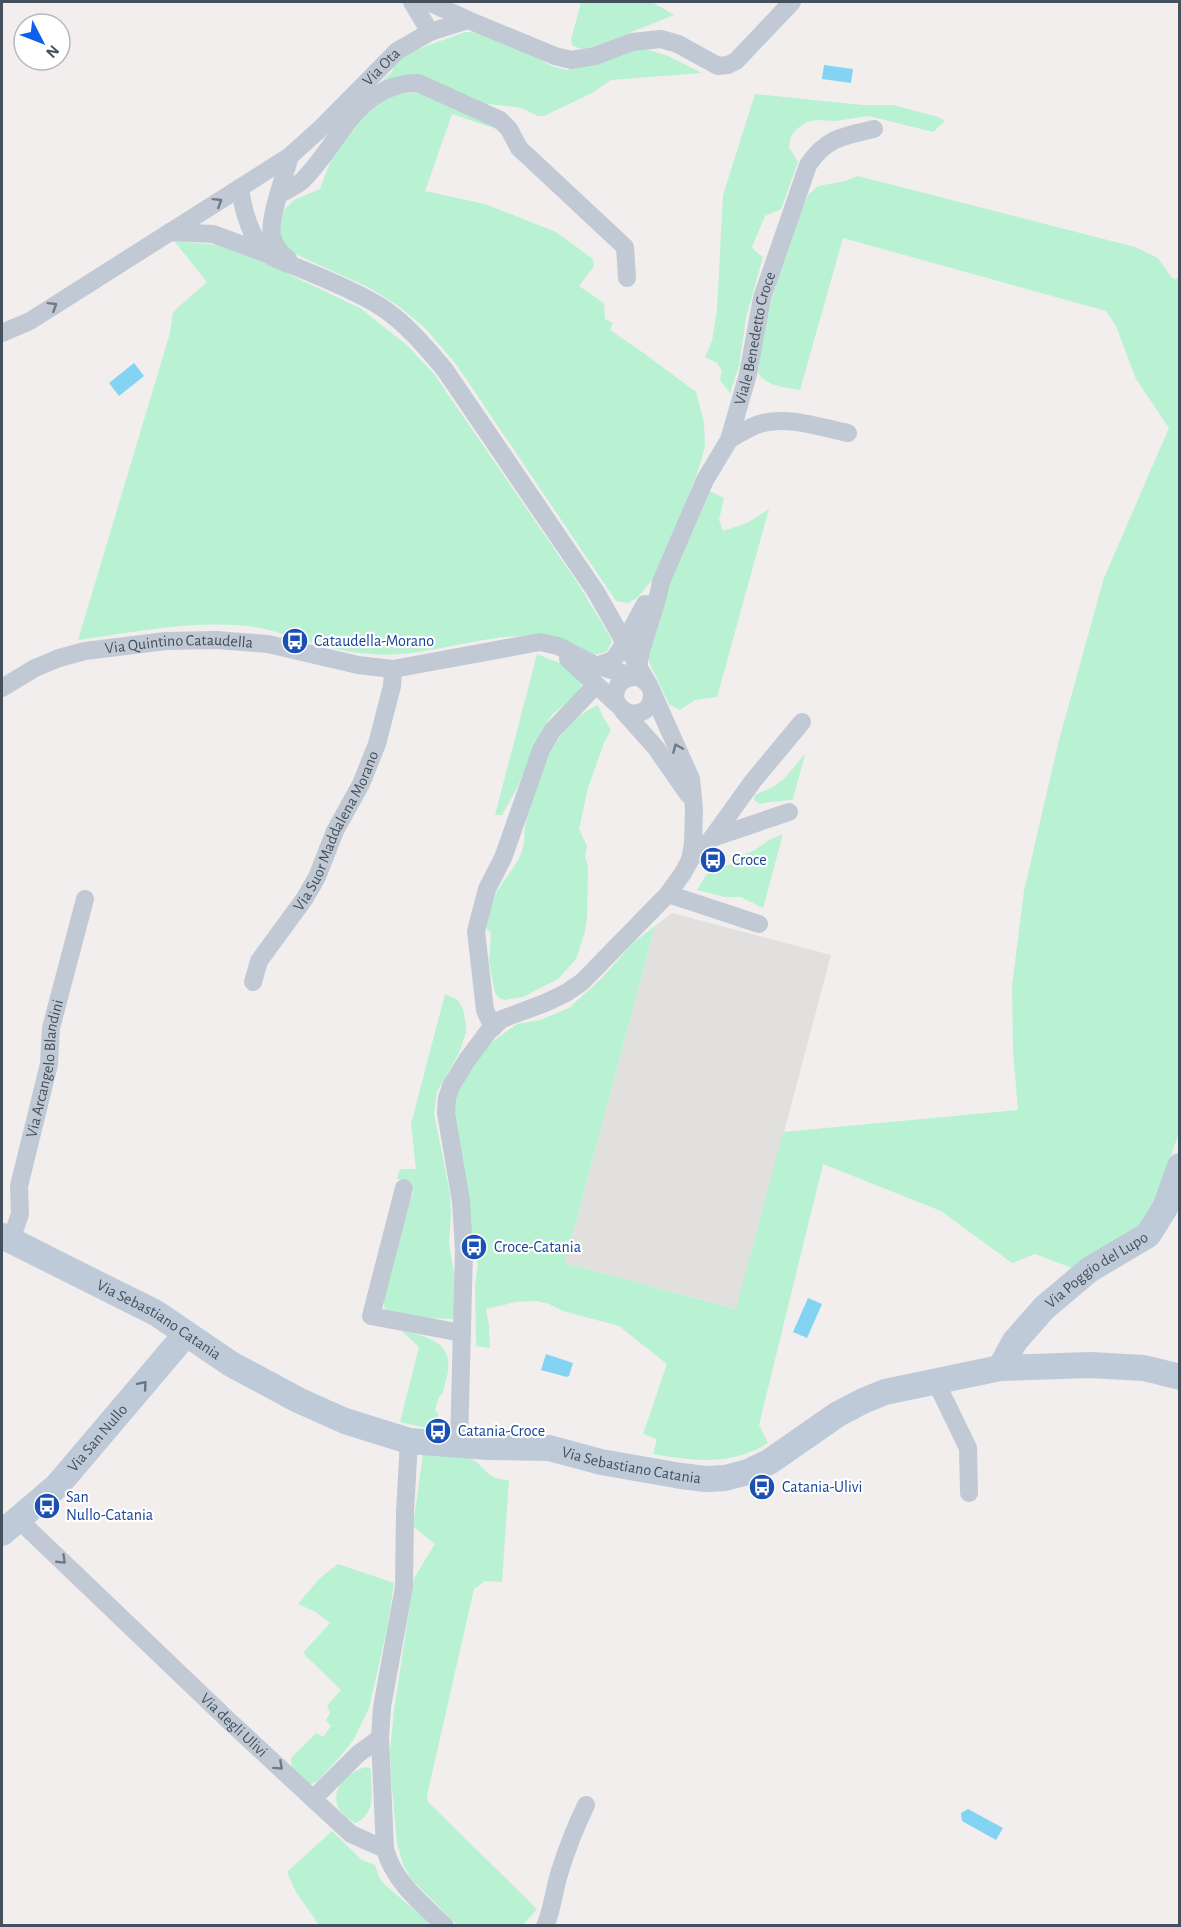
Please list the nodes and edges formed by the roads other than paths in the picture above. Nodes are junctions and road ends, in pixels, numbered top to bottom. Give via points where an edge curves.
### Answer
1 (412, 2) edge
2 (429, 2) edge
3 (792, 2) edge
4 (468, 20) junction
5 (430, 32) junction
6 (873, 129) dead end
7 (290, 156) junction
8 (240, 188) junction
9 (280, 194) junction
10 (170, 232) junction
11 (267, 254) junction
12 (299, 268) junction
13 (627, 278) dead end
14 (2, 333) edge
15 (848, 433) dead end
16 (729, 440) junction
17 (661, 582) junction
18 (645, 604) junction
19 (607, 611) junction
20 (540, 642) junction
21 (622, 646) junction
22 (597, 666) junction
23 (393, 669) junction
24 (644, 679) junction
25 (596, 685) junction
26 (2, 688) edge
27 (619, 693) junction
28 (802, 722) dead end
29 (693, 803) junction
30 (789, 812) dead end
31 (712, 837) junction
32 (690, 860) junction
33 (668, 894) junction
34 (85, 899) dead end
35 (759, 924) dead end
36 (253, 981) dead end
37 (493, 1028) junction
38 (1179, 1166) edge
39 (404, 1188) dead end
40 (6, 1238) edge
41 (462, 1333) junction
42 (186, 1334) junction
43 (1000, 1368) junction
44 (1179, 1377) edge
45 (936, 1382) junction
46 (409, 1441) junction
47 (459, 1445) junction
48 (969, 1493) dead end
49 (10, 1526) edge
50 (380, 1738) junction
51 (314, 1798) junction
52 (586, 1805) dead end
53 (385, 1849) junction
54 (445, 1926) edge
55 (545, 1926) edge

1 - 5 street
2 - 4 street
3 - 4 street via 736,61 718,66 661,39 632,42 571,60
4 - 5 street, Via Ota
5 - 7 street, Via Ota via 397,51
6 - 16 street, Viale Benedetto Croce via 834,139 817,151 808,165 762,298 748,374
7 - 8 street, Via Ota
7 - 9 street
10 -> 8 street, Via Ota
8 - 11 street via 251,231
9 - 12 street via 271,234 277,248
9 - 13 street via 301,182 361,107 392,87 418,84 500,120 519,148 625,247
10 - 11 street via 213,234
14 -> 10 street, Via Ota via 30,321
11 - 12 street
12 - 19 street via 379,306 423,344 445,370
15 - 16 street via 790,421 764,422
16 - 17 street, Viale Benedetto Croce via 705,480
17 - 18 street
17 - 24 street via 642,644
18 - 19 street via 627,612
18 - 21 street
19 - 21 street
20 - 22 street via 558,646
20 - 23 street, Via Quintino Cataudella
20 - 25 street via 569,660
21 - 22 street via 613,660
21 - 24 street
21 - 27 street
22 - 27 street
23 - 26 street, Via Quintino Cataudella via 268,644 166,641 58,658
23 - 36 street, Via Suor Maddalena Morano via 377,744 361,784 306,898 259,961
24 - 27 street
24 - 27 street via 652,700 646,710 635,714
29 -> 24 street via 691,779
25 - 27 street
25 - 37 street via 552,731 541,750 503,858 487,889 476,931 484,1002
27 - 29 street
28 - 31 street
29 - 32 street via 695,825
30 - 31 street
31 - 32 street
32 - 33 street
33 - 35 street
33 - 37 street via 582,982 545,1004 502,1019
34 - 40 street, Via Arcangelo Blandini via 51,1028 49,1064 19,1186 20,1214
37 - 41 street via 467,1060 447,1098 446,1113 461,1201
38 - 43 main road, Via Poggio del Lupo via 1165,1208 1148,1235 1089,1270 1044,1308 1015,1341
39 - 41 street via 371,1316
40 - 42 main road, Via Sebastiano Catania via 156,1313
41 - 47 street
42 - 46 main road, Via Sebastiano Catania via 298,1400 345,1421
49 -> 42 main road, Via San Nullo via 64,1478
43 - 44 main road, Via Sebastiano Catania via 1090,1365 1144,1368
43 - 45 main road, Via Sebastiano Catania
45 - 47 main road, Via Sebastiano Catania via 885,1392 863,1401 769,1462 725,1478 635,1469 549,1448
45 - 48 street via 968,1448
46 - 47 main road, Via Sebastiano Catania
46 - 50 street via 404,1587
49 -> 51 street, Via degli Ulivi
50 - 51 street
50 - 53 street
51 - 53 street, Via degli Ulivi via 351,1834
52 - 55 street via 570,1840
53 - 54 street via 398,1878

